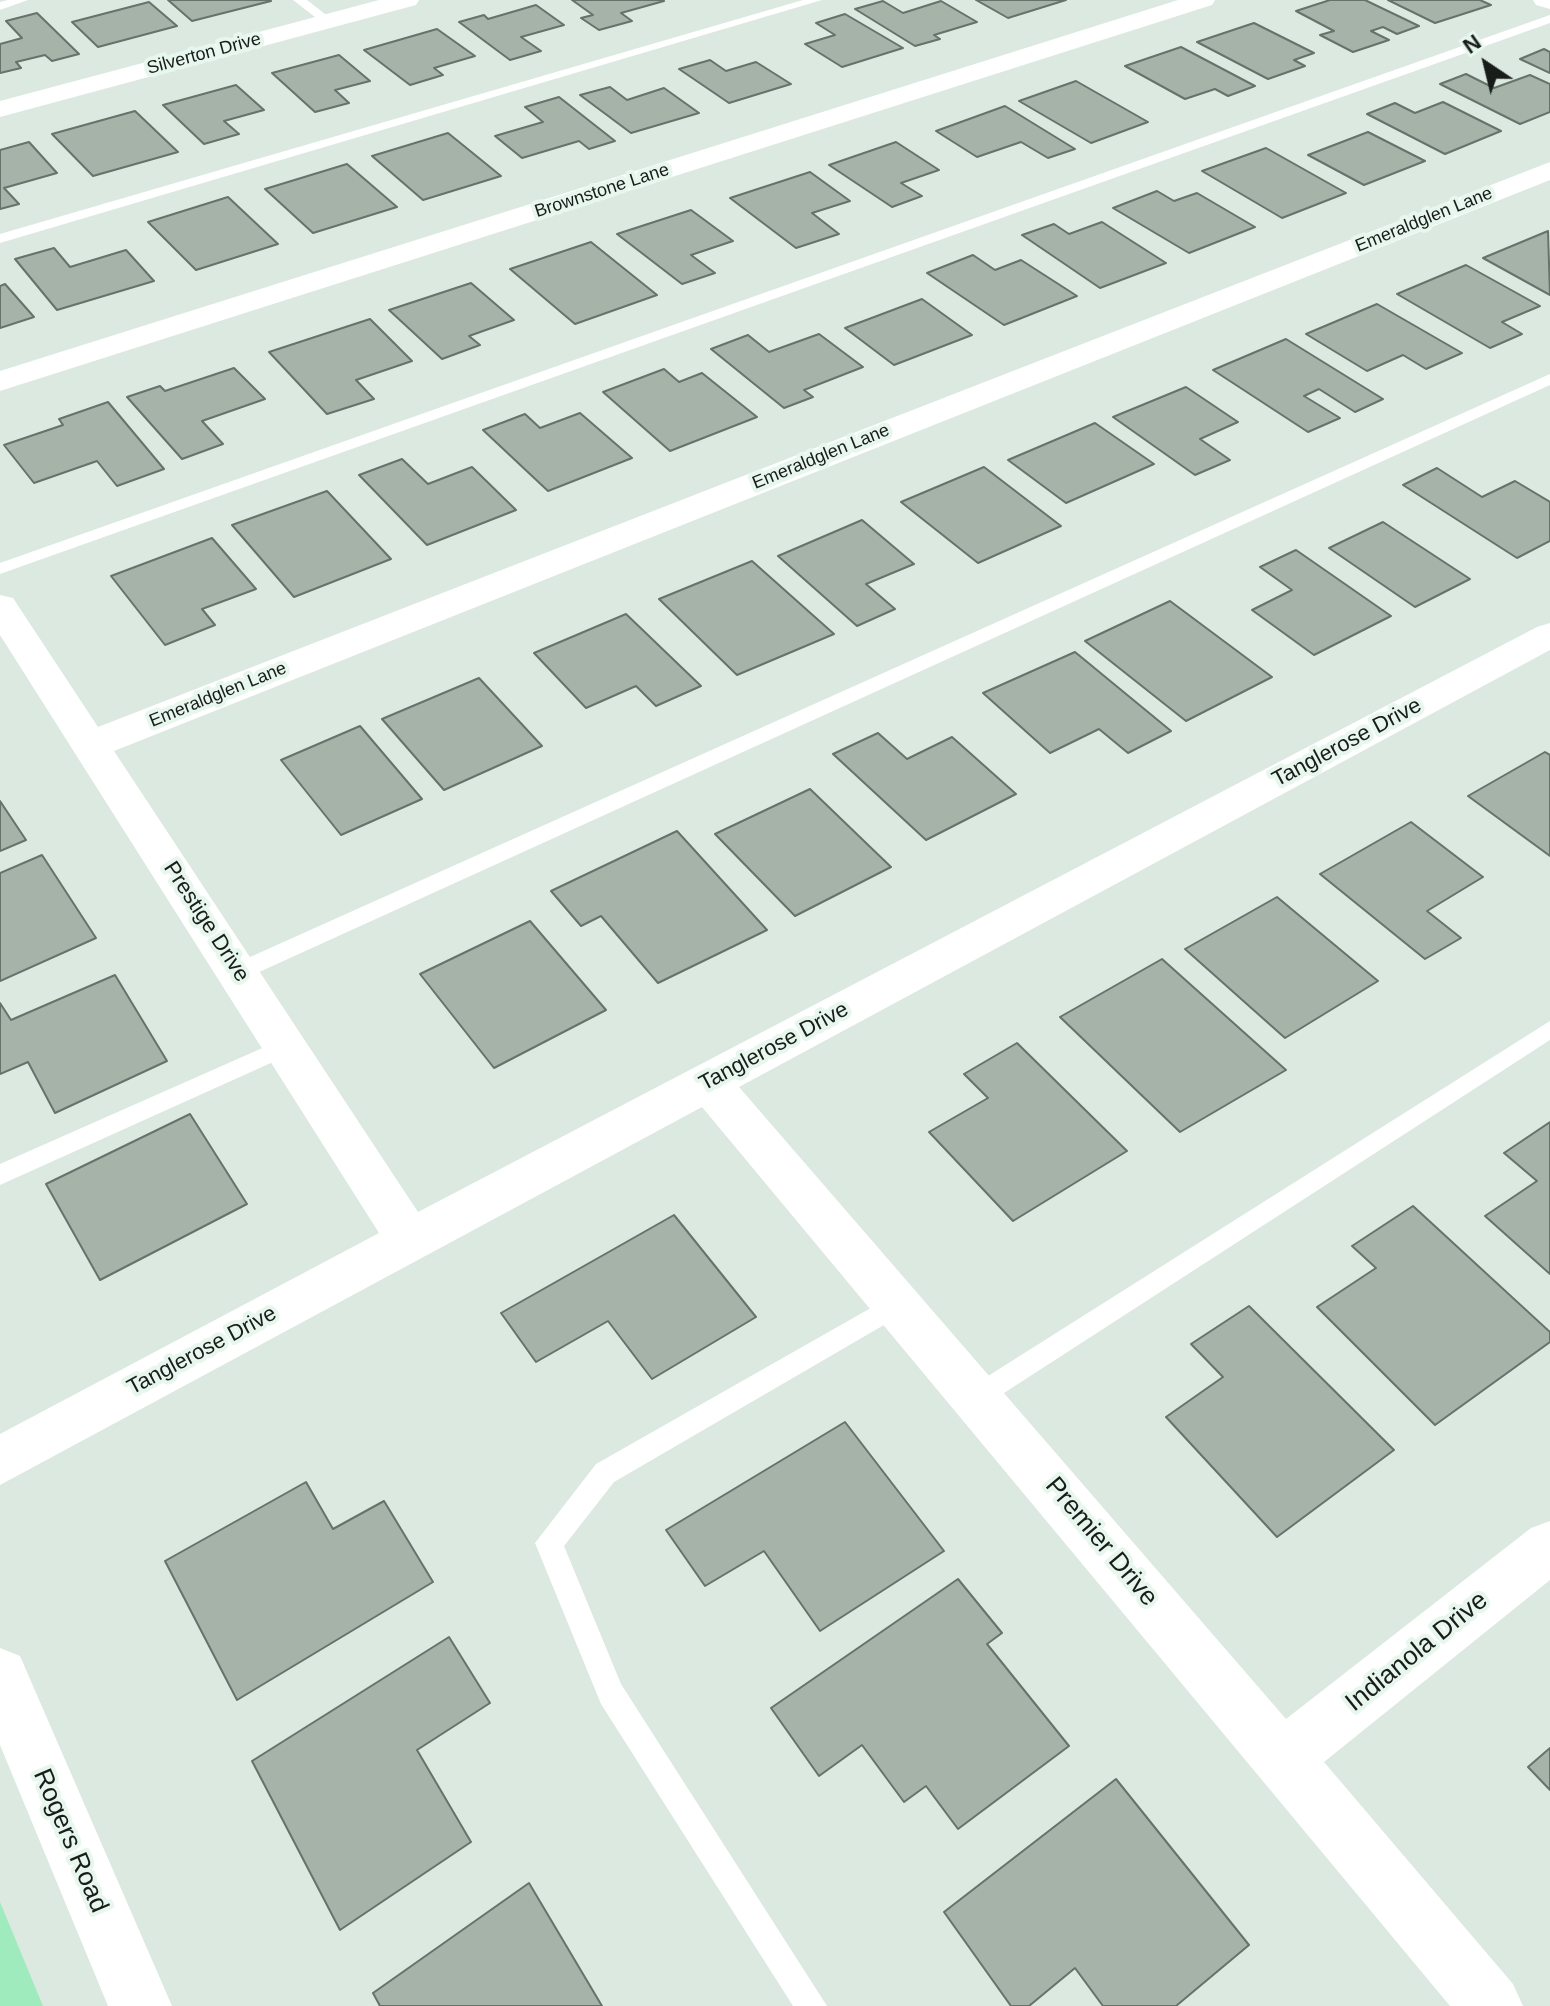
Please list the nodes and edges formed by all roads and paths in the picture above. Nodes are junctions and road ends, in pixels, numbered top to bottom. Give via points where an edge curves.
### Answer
1 (22, 0) edge
2 (299, 0) edge
3 (407, 0) edge
4 (816, 0) edge
5 (1203, 0) edge
6 (0, 6) edge
7 (1550, 19) edge
8 (328, 21) junction
9 (0, 109) edge
10 (1550, 170) edge
11 (0, 239) edge
12 (1550, 379) edge
13 (0, 381) edge
14 (0, 569) edge
15 (0, 606) edge
16 (1550, 635) edge
17 (93, 744) junction
18 (238, 972) junction
19 (1550, 1029) edge
20 (285, 1047) junction
21 (708, 1082) junction
22 (0, 1175) edge
23 (410, 1240) junction
24 (899, 1303) junction
25 (978, 1396) junction
26 (0, 1461) edge
27 (1550, 1546) edge
28 (0, 1676) edge
29 (1283, 1758) junction
30 (140, 2006) edge
31 (811, 2006) edge
32 (1491, 2006) edge

1 - 6 lane
2 - 8 lane
3 - 8 street, Silverton Drive
4 - 11 lane
5 - 13 street, Brownstone Lane
7 - 14 lane
8 - 9 street, Silverton Drive
10 - 17 street, Emeraldglen Lane
12 - 18 lane
15 - 17 street, Prestige Drive
16 - 21 street, Tanglerose Drive
17 - 18 street, Prestige Drive
18 - 20 street, Prestige Drive
19 - 25 lane
20 - 22 lane
20 - 23 street, Prestige Drive
21 - 23 street, Tanglerose Drive
21 - 24 street, Premier Drive
23 - 26 street, Tanglerose Drive
24 - 25 street, Premier Drive
24 - 31 lane via 605,1473 549,1543 611,1694
25 - 29 street, Premier Drive
27 - 29 street, Indianola Drive
28 - 30 street, Rogers Road
29 - 32 street, Premier Drive

